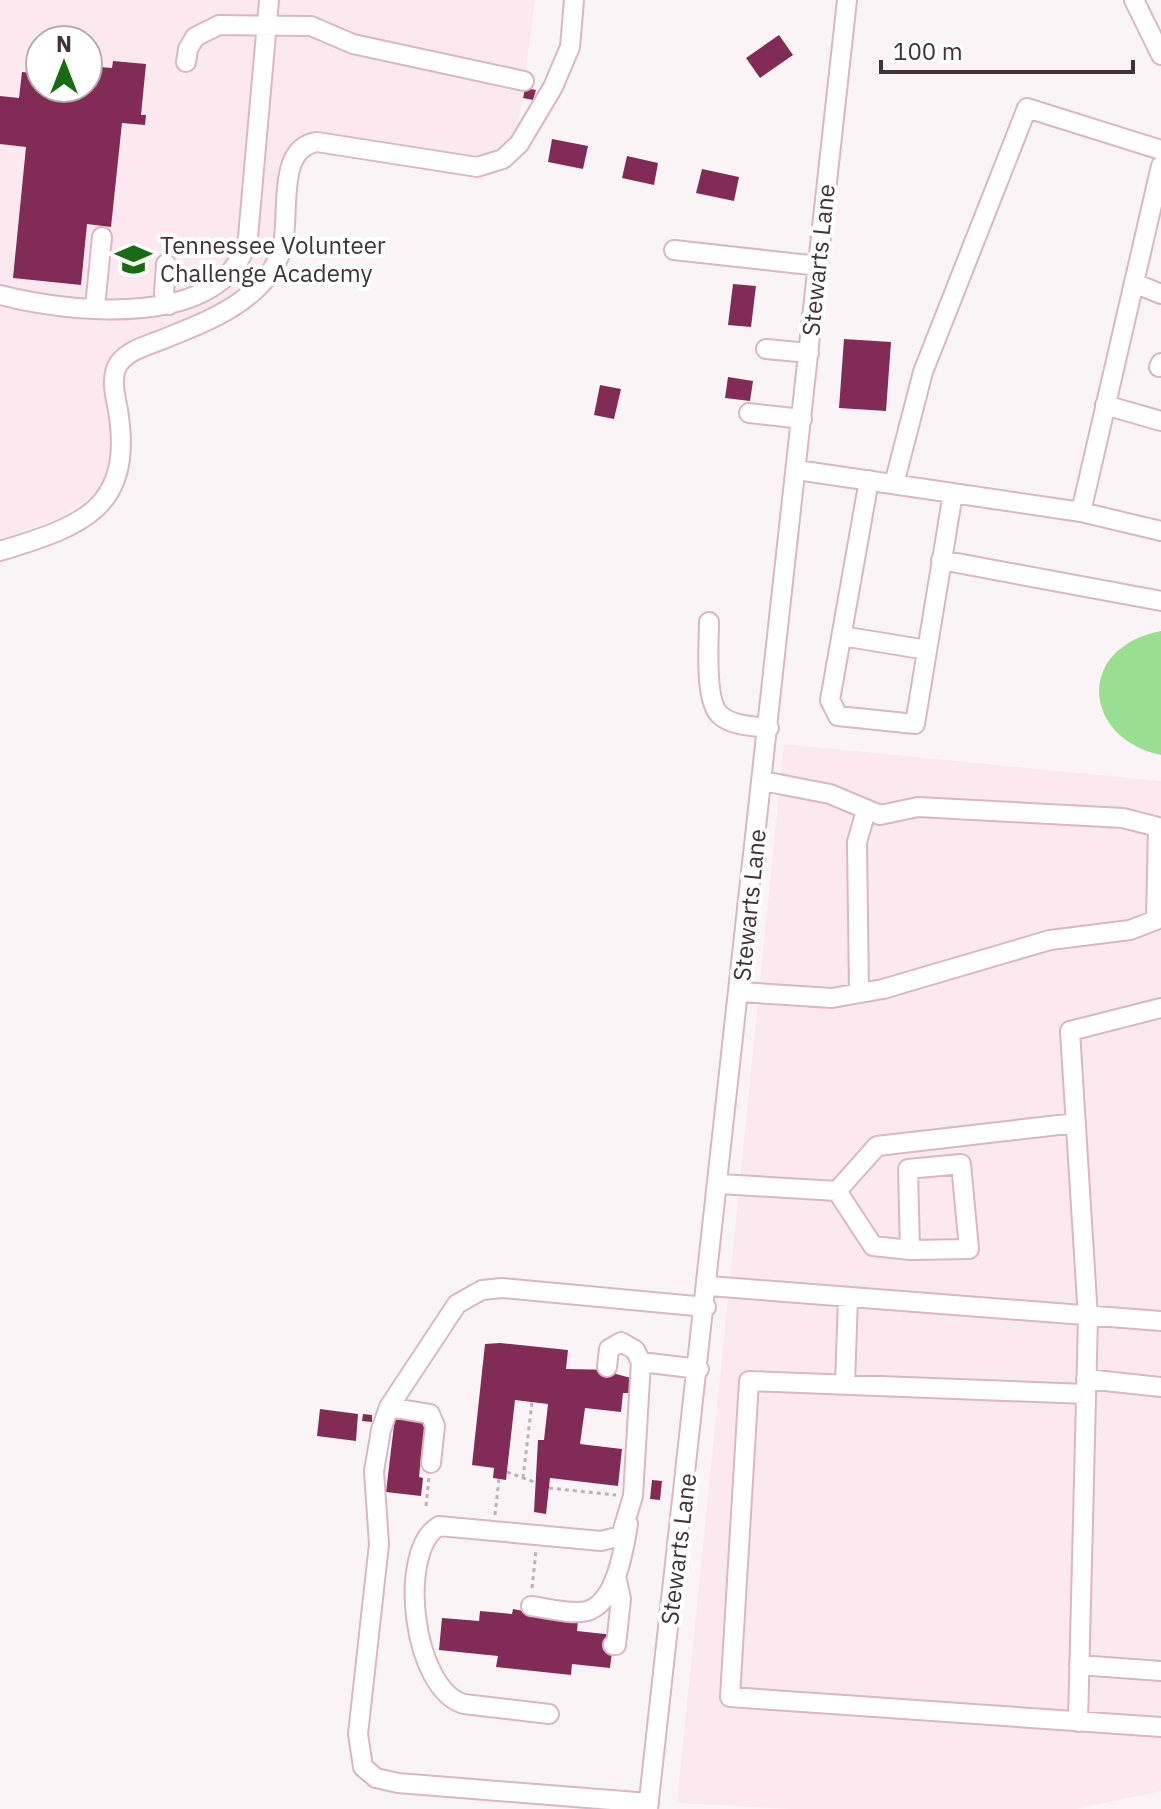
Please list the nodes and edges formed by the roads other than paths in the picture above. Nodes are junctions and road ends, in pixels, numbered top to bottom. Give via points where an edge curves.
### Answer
1 (269, 0) edge
2 (574, 0) edge
3 (847, 0) edge
4 (1134, 0) edge
5 (267, 24) junction
6 (1161, 55) edge
7 (186, 62) dead end
8 (524, 81) dead end
9 (1161, 150) edge
10 (1161, 166) edge
11 (102, 237) dead end
12 (674, 250) dead end
13 (166, 264) dead end
14 (819, 266) junction
15 (1134, 283) junction
16 (1161, 294) edge
17 (0, 295) edge
18 (169, 305) junction
19 (95, 307) junction
20 (766, 349) dead end
21 (809, 353) junction
22 (1105, 405) junction
23 (749, 413) dead end
24 (802, 419) junction
25 (1161, 421) edge
26 (797, 470) junction
27 (869, 480) junction
28 (894, 484) junction
29 (953, 493) junction
30 (1081, 512) junction
31 (1161, 531) edge
32 (0, 551) edge
33 (941, 560) junction
34 (1161, 601) edge
35 (709, 622) dead end
36 (842, 636) junction
37 (927, 650) junction
38 (769, 728) junction
39 (763, 781) junction
40 (866, 811) junction
41 (740, 992) junction
42 (859, 993) junction
43 (1161, 1008) edge
44 (1076, 1123) junction
45 (720, 1184) junction
46 (837, 1191) junction
47 (910, 1250) junction
48 (709, 1286) junction
49 (848, 1298) junction
50 (706, 1307) junction
51 (1088, 1318) junction
52 (1161, 1321) edge
53 (641, 1362) junction
54 (607, 1367) dead end
55 (699, 1369) junction
56 (845, 1384) junction
57 (1086, 1386) junction
58 (1161, 1387) edge
59 (389, 1407) junction
60 (431, 1463) road end
61 (629, 1516) junction
62 (616, 1576) junction
63 (531, 1606) road end
64 (613, 1645) dead end
65 (1079, 1665) junction
66 (1161, 1671) edge
67 (549, 1714) dead end
68 (1078, 1722) junction
69 (1161, 1727) edge
70 (649, 1806) edge

1 - 5 street
2 - 32 street via 570,47 553,87 512,153 491,165 317,142 298,150 290,173 282,247 267,278 211,320 130,352 114,373 122,458 110,496 52,535
3 - 14 street, Stewarts Lane
4 - 6 street
5 - 7 street via 206,29 195,37
5 - 8 street via 311,26 353,44
5 - 18 street via 245,251 222,280
9 - 28 street via 1027,108 923,372
10 - 15 street
11 - 19 street
12 - 14 street
13 - 18 street via 164,293
14 - 21 street, Stewarts Lane
15 - 16 street
15 - 22 street
17 - 19 street
18 - 19 street
20 - 21 street
21 - 24 street, Stewarts Lane
22 - 25 street
22 - 30 street
23 - 24 street
24 - 26 street, Stewarts Lane
26 - 27 street
26 - 38 street, Stewarts Lane
27 - 28 street
27 - 36 street
28 - 29 street
29 - 30 street
29 - 33 street
30 - 31 street
33 - 34 street
33 - 37 street
35 - 38 street via 713,705 730,722
36 - 37 street
36 - 37 street via 830,700 838,716 915,724
38 - 39 street, Stewarts Lane
39 - 40 street via 830,794
39 - 41 street, Stewarts Lane
40 - 42 street via 857,842
40 - 42 street via 880,815 918,807 1123,818 1158,827 1156,920 1130,930 1050,940
41 - 42 street via 832,998
41 - 45 street, Stewarts Lane
43 - 44 street via 1070,1031
44 - 46 street via 877,1146
44 - 51 street
45 - 46 street
45 - 48 street, Stewarts Lane
46 - 47 street via 873,1246
47 - 47 street via 908,1169 961,1164 969,1249
48 - 49 street
48 - 50 street, Stewarts Lane
49 - 51 street
49 - 56 street
50 - 55 street, Stewarts Lane
50 - 59 street via 482,1290 457,1304
51 - 52 street
51 - 57 street
53 - 54 street via 635,1350 621,1342 609,1349
53 - 55 street
53 - 61 street
55 - 70 street, Stewarts Lane
56 - 57 street
56 - 68 street via 749,1381 730,1697
57 - 58 street
57 - 65 street
59 - 60 street via 430,1414 435,1426
59 - 70 street via 374,1471 379,1544 358,1734 363,1767 376,1778 398,1783
61 - 62 street
61 - 67 street via 615,1540 444,1526 434,1529 420,1559 416,1629 428,1667 456,1702
62 - 63 street via 601,1602 588,1611
62 - 64 street via 621,1602
65 - 66 street
65 - 68 street
68 - 69 street

